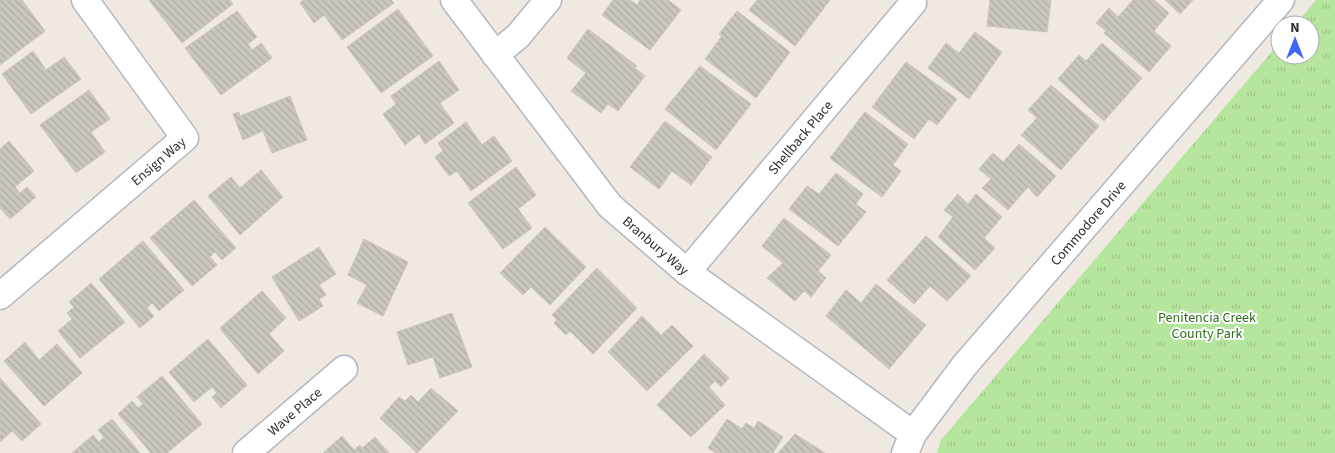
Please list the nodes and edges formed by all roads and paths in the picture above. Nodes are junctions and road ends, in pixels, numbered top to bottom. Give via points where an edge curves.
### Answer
1 (85, 0) edge
2 (454, 0) edge
3 (548, 0) edge
4 (1281, 0) edge
5 (913, 3) dead end
6 (495, 55) junction
7 (687, 272) junction
8 (0, 296) edge
9 (344, 370) dead end
10 (909, 444) edge
11 (246, 453) edge

1 - 8 street, Ensign Way via 186,138
2 - 6 street, Branbury Way
3 - 6 street via 518,36
4 - 10 street, Commodore Drive via 964,366
5 - 7 street, Shellback Place
6 - 7 street, Branbury Way via 610,206
7 - 10 street, Branbury Way
9 - 11 street, Wave Place

